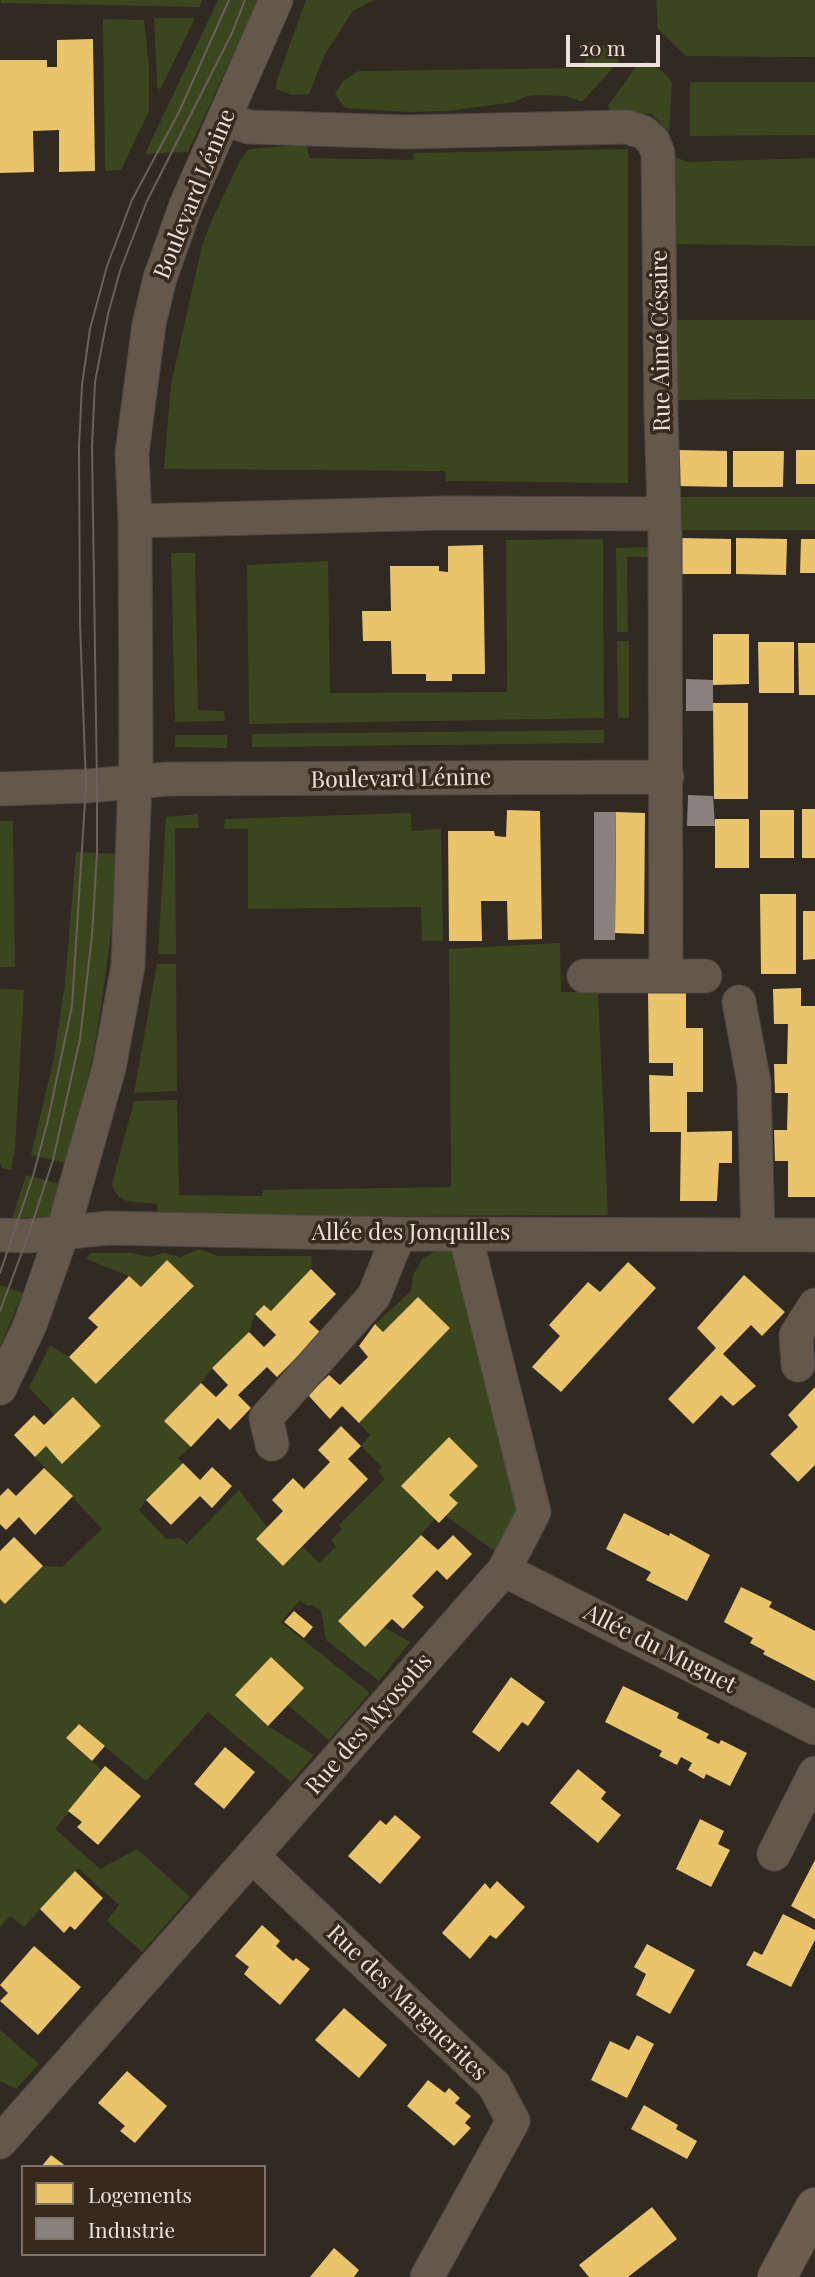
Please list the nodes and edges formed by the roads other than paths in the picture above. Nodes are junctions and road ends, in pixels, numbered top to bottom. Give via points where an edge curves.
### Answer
1 (276, 0) edge
2 (224, 119) junction
3 (664, 514) junction
4 (135, 521) junction
5 (667, 777) junction
6 (135, 783) junction
7 (0, 789) edge
8 (584, 976) dead end
9 (666, 976) junction
10 (705, 976) dead end
11 (739, 1002) dead end
12 (63, 1231) junction
13 (399, 1234) junction
14 (465, 1234) junction
15 (0, 1235) edge
16 (758, 1235) junction
17 (815, 1235) edge
18 (815, 1305) edge
19 (798, 1365) dead end
20 (0, 1388) edge
21 (272, 1444) dead end
22 (505, 1570) junction
23 (815, 1728) edge
24 (815, 1773) edge
25 (774, 1854) dead end
26 (253, 1856) junction
27 (0, 2142) edge
28 (815, 2207) edge
29 (427, 2277) edge
30 (777, 2277) edge

1 - 2 street, Boulevard Lénine
2 - 3 street, Rue Aimé Césaire via 249,127 406,132 627,127 643,132 658,153
2 - 4 street, Boulevard Lénine via 166,258 149,324 132,453
3 - 4 street via 447,513
3 - 5 street, Rue Aimé Césaire
4 - 6 street, Boulevard Lénine
5 - 6 street, Boulevard Lénine via 168,779
5 - 9 street, Rue Aimé Césaire
6 - 7 street, Boulevard Lénine
6 - 12 street, Boulevard Lénine via 128,966 108,1068
8 - 9 street
9 - 10 street
11 - 16 street via 754,1083
12 - 13 street, Allée des Jonquilles
12 - 15 street
12 - 20 street, Boulevard Lénine via 30,1325
13 - 14 street, Allée des Jonquilles
13 - 21 street via 374,1296 266,1418
14 - 16 street, Allée des Jonquilles
14 - 22 street, Rue des Myosotis via 534,1512
16 - 17 street, Allée des Jonquilles
18 - 19 street via 796,1335
22 - 23 street, Allée du Muguet
22 - 26 street, Rue des Myosotis
24 - 25 street
26 - 27 street, Rue des Myosotis
26 - 29 street, Rue des Marguerites via 494,2085 513,2121
28 - 30 main road

